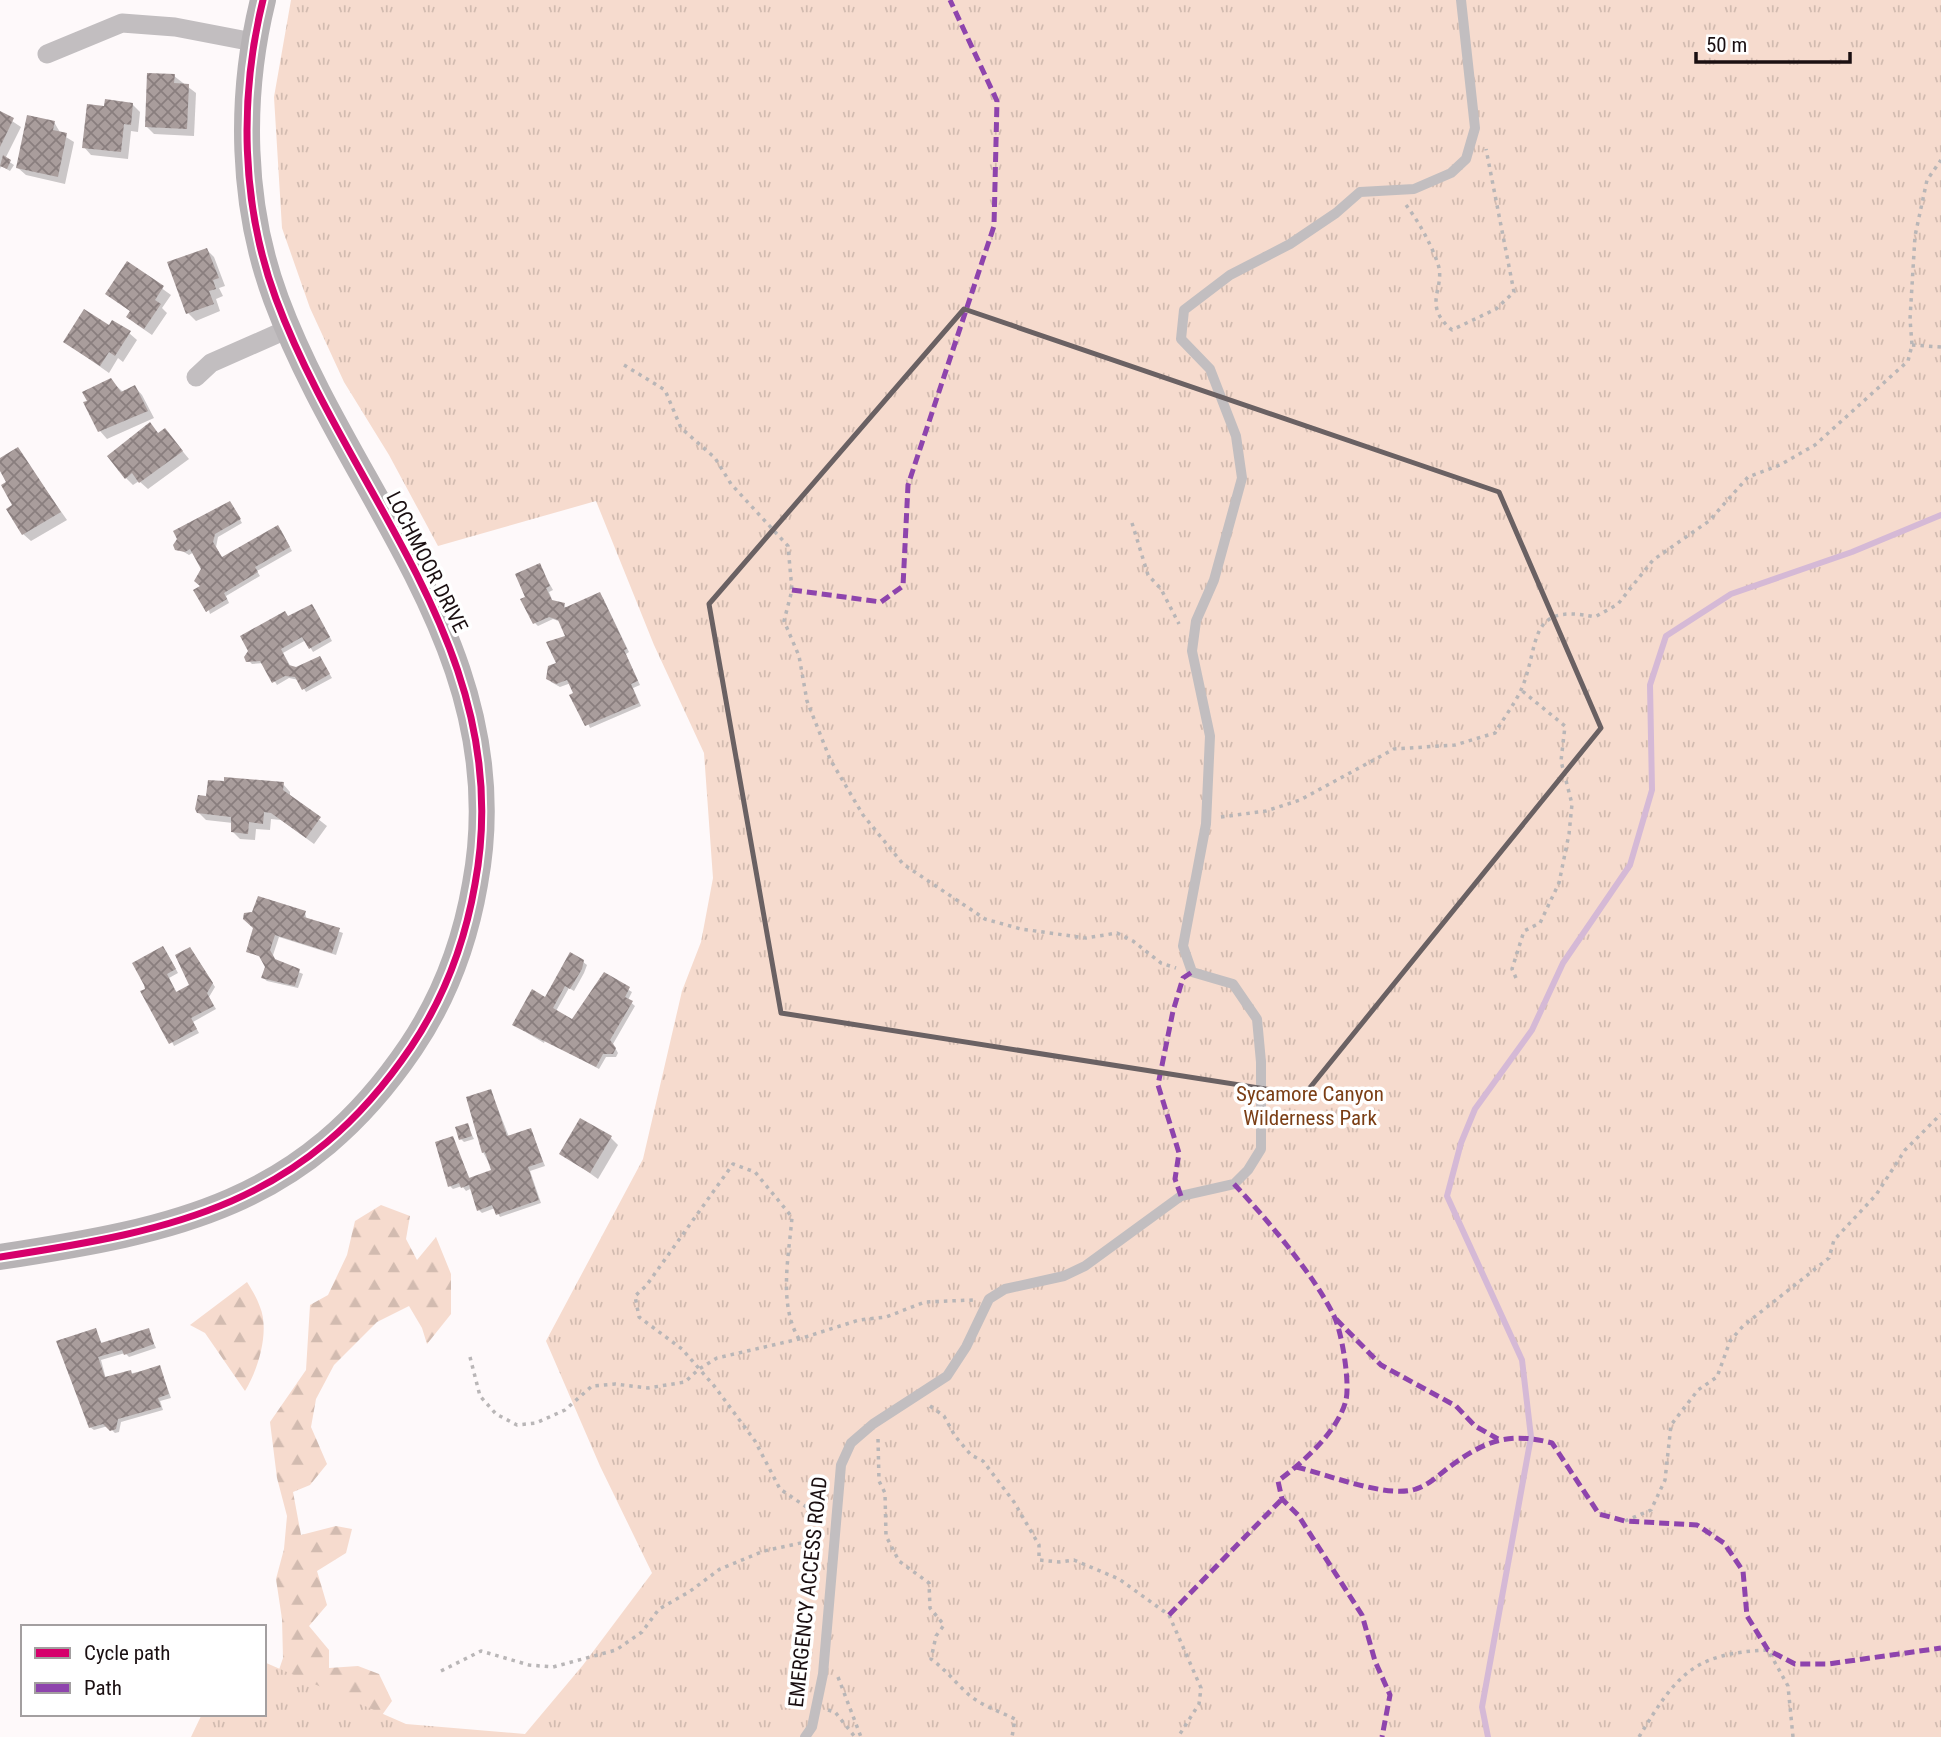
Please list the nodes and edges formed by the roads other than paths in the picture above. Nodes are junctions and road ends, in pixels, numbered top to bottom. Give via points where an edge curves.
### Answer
1 (263, 0) edge
2 (1461, 0) edge
3 (253, 42) junction
4 (47, 54) dead end
5 (288, 329) junction
6 (196, 377) dead end
7 (0, 1257) edge
8 (805, 1737) edge

1 - 3 street, LOCHMOOR DRIVE
2 - 8 lane, EMERGENCY ACCESS ROAD via 1475,128 1466,159 1451,173 1414,190 1360,192 1290,244 1230,275 1184,310 1181,339 1210,369 1236,436 1242,478 1213,580 1196,621 1192,651 1210,736 1205,833 1184,946 1192,972 1233,984 1256,1019 1261,1149 1234,1184 1181,1195 1085,1266 1065,1276 1005,1289 989,1299 947,1376 851,1443 841,1465 824,1651 812,1727
3 - 4 street via 175,27 122,23
3 - 5 street, LOCHMOOR DRIVE via 247,111 254,212 266,269
5 - 6 street via 211,363
5 - 7 street, LOCHMOOR DRIVE via 439,619 467,692 477,737 482,828 476,881 460,945 432,1012 398,1066 352,1119 279,1177 228,1205 161,1228

